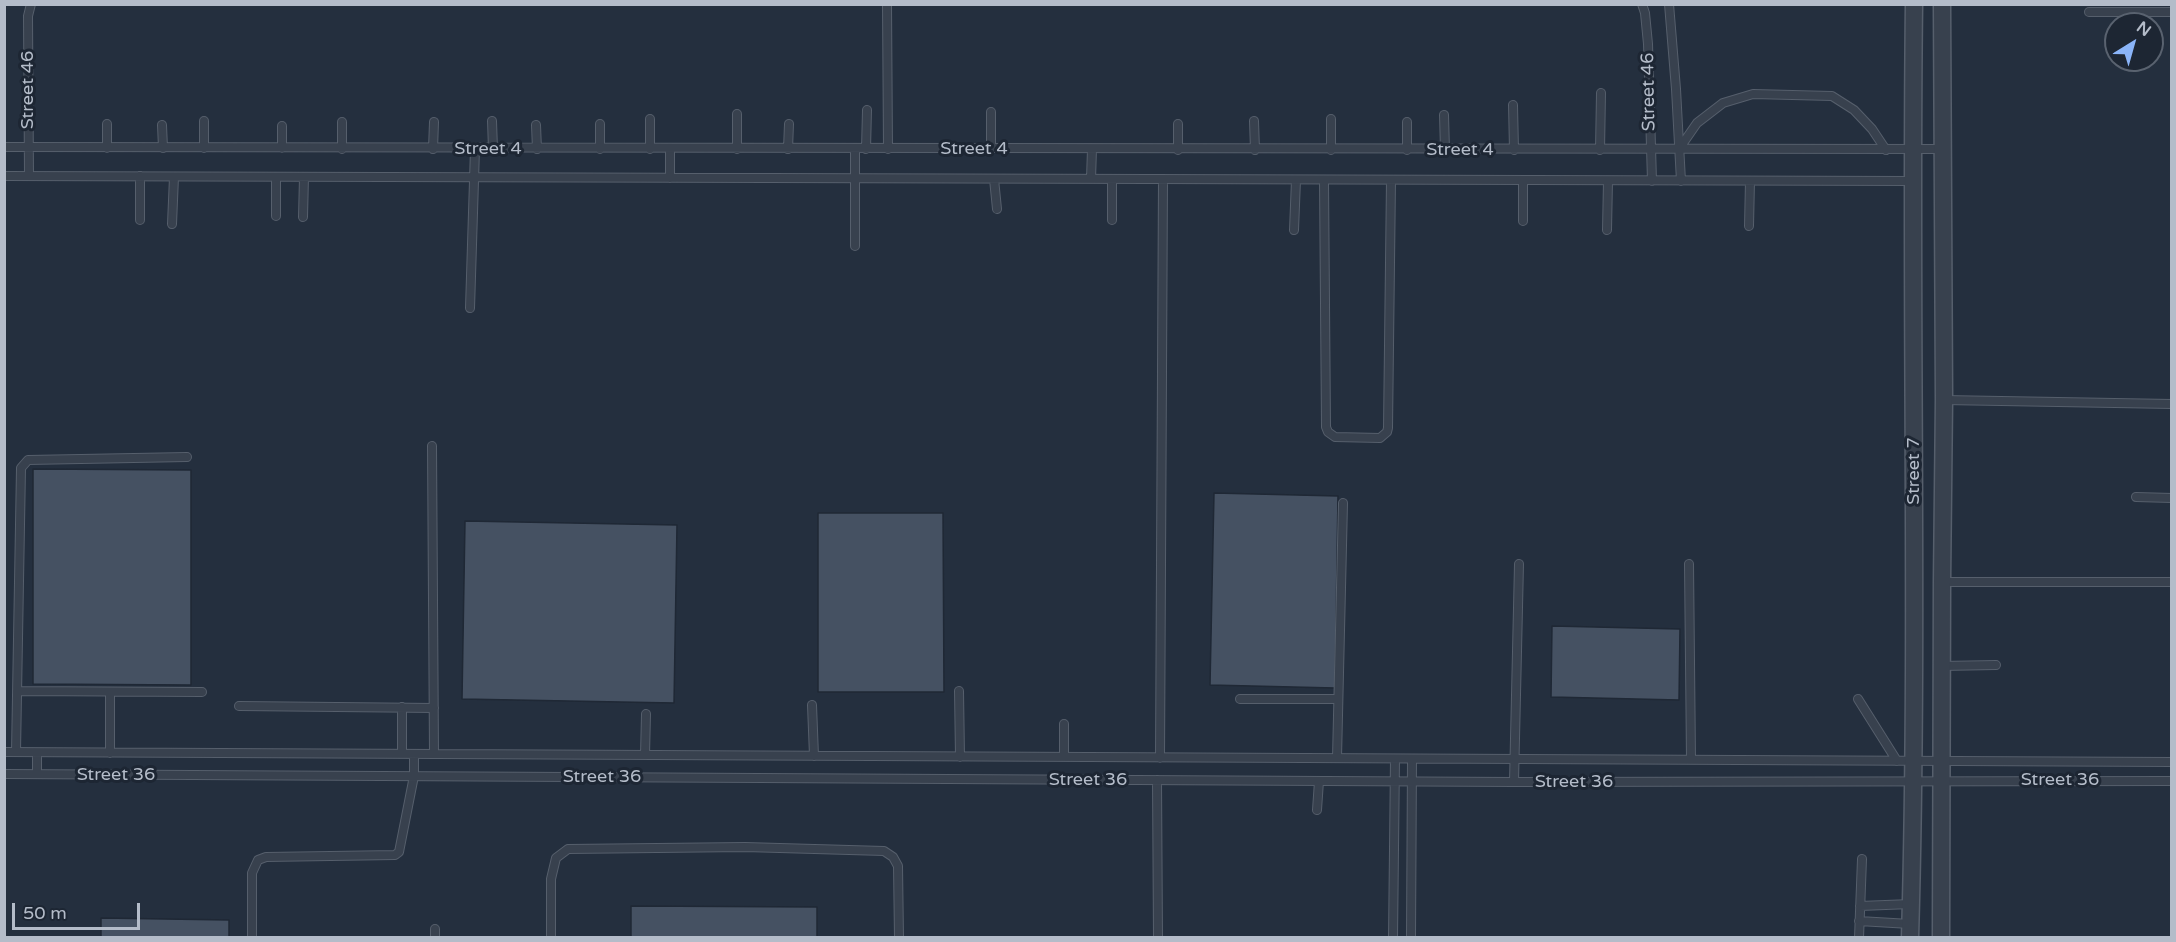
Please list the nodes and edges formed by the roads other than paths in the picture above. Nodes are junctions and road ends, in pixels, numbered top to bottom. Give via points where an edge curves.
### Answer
1 (31, 4) edge
2 (888, 4) edge
3 (1642, 4) edge
4 (1669, 4) edge
5 (1914, 4) edge
6 (1942, 4) edge
7 (2089, 12) dead end
8 (2172, 12) edge
9 (1601, 93) dead end
10 (1513, 105) dead end
11 (867, 110) dead end
12 (991, 112) dead end
13 (737, 114) dead end
14 (1444, 115) dead end
15 (650, 119) dead end
16 (1331, 119) dead end
17 (204, 121) dead end
18 (492, 121) dead end
19 (1254, 121) dead end
20 (342, 122) dead end
21 (434, 122) dead end
22 (1407, 122) dead end
23 (107, 124) dead end
24 (600, 124) dead end
25 (789, 124) dead end
26 (1178, 124) dead end
27 (162, 125) dead end
28 (536, 125) dead end
29 (282, 126) dead end
30 (4, 147) edge
31 (28, 148) junction
32 (107, 148) junction
33 (163, 148) junction
34 (204, 148) junction
35 (282, 148) junction
36 (342, 148) junction
37 (433, 148) junction
38 (475, 149) junction
39 (493, 149) junction
40 (537, 149) junction
41 (600, 149) junction
42 (650, 149) junction
43 (670, 149) junction
44 (737, 149) junction
45 (788, 149) junction
46 (855, 149) junction
47 (866, 149) junction
48 (888, 149) junction
49 (991, 149) junction
50 (1092, 149) junction
51 (1679, 149) junction
52 (1943, 149) junction
53 (1178, 150) junction
54 (1255, 150) junction
55 (1331, 150) junction
56 (1407, 150) junction
57 (1445, 150) junction
58 (1514, 150) junction
59 (1600, 150) junction
60 (1650, 150) junction
61 (1886, 150) junction
62 (1912, 151) junction
63 (4, 176) edge
64 (29, 176) junction
65 (140, 176) junction
66 (174, 177) junction
67 (276, 177) junction
68 (304, 177) junction
69 (474, 178) junction
70 (670, 178) junction
71 (855, 178) junction
72 (994, 179) junction
73 (1091, 179) junction
74 (1112, 179) junction
75 (1163, 179) junction
76 (1296, 180) junction
77 (1324, 180) junction
78 (1391, 180) junction
79 (1523, 180) junction
80 (1608, 181) junction
81 (1652, 181) junction
82 (1681, 181) junction
83 (1750, 181) junction
84 (1913, 181) junction
85 (997, 210) dead end
86 (276, 216) dead end
87 (303, 217) dead end
88 (140, 220) dead end
89 (1112, 220) dead end
90 (1522, 221) dead end
91 (172, 224) dead end
92 (1749, 226) dead end
93 (1294, 230) dead end
94 (1607, 230) dead end
95 (855, 246) dead end
96 (470, 308) dead end
97 (1944, 400) junction
98 (2172, 404) edge
99 (432, 446) dead end
100 (187, 457) dead end
101 (2136, 497) dead end
102 (2172, 498) edge
103 (1342, 503) dead end
104 (1519, 564) dead end
105 (1689, 564) dead end
106 (1942, 582) junction
107 (2172, 582) edge
108 (1996, 665) dead end
109 (1941, 666) junction
110 (17, 691) junction
111 (959, 691) dead end
112 (110, 692) junction
113 (202, 692) dead end
114 (1240, 699) dead end
115 (1338, 699) junction
116 (1858, 699) dead end
117 (239, 705) dead end
118 (812, 705) dead end
119 (402, 707) junction
120 (434, 708) junction
121 (646, 714) dead end
122 (1064, 724) dead end
123 (4, 752) edge
124 (16, 752) junction
125 (37, 753) junction
126 (110, 753) junction
127 (402, 754) junction
128 (414, 754) junction
129 (434, 754) junction
130 (645, 755) junction
131 (814, 756) junction
132 (960, 757) junction
133 (1064, 757) junction
134 (1160, 758) junction
135 (1337, 758) junction
136 (1395, 759) junction
137 (1412, 759) junction
138 (1514, 759) junction
139 (1691, 760) junction
140 (1897, 761) junction
141 (1915, 761) junction
142 (1941, 761) junction
143 (2172, 762) edge
144 (4, 774) edge
145 (37, 774) junction
146 (414, 776) junction
147 (1157, 780) junction
148 (1914, 780) junction
149 (1941, 780) junction
150 (1319, 781) junction
151 (2172, 781) edge
152 (1395, 782) junction
153 (1412, 782) junction
154 (1514, 782) junction
155 (1317, 810) dead end
156 (1862, 859) dead end
157 (1911, 904) junction
158 (1860, 906) junction
159 (1859, 921) junction
160 (1910, 931) edge
161 (252, 938) edge
162 (551, 938) edge
163 (899, 938) edge
164 (1158, 938) edge
165 (1393, 938) edge
166 (1411, 938) edge
167 (1858, 938) edge
168 (1941, 938) edge

1 - 31 lane, Street 46
2 - 48 lane
3 - 60 lane, Street 46 via 1648,44
4 - 51 lane, Street 46
5 - 62 street, Street 7
6 - 52 street, Street 7
7 - 8 lane
9 - 59 lane
10 - 58 lane
11 - 47 lane
12 - 49 lane
13 - 44 lane
14 - 57 lane
15 - 42 lane
16 - 55 lane
17 - 34 lane
18 - 39 lane
19 - 54 lane
20 - 36 lane
21 - 37 lane
22 - 56 lane
23 - 32 lane
24 - 41 lane
25 - 45 lane
26 - 53 lane
27 - 33 lane
28 - 40 lane
29 - 35 lane
30 - 31 lane, Street 4
31 - 32 lane, Street 4
31 - 64 lane, Street 46
32 - 33 lane, Street 4
33 - 34 lane, Street 4
34 - 35 lane, Street 4
35 - 36 lane, Street 4
36 - 37 lane, Street 4
37 - 38 lane, Street 4
38 - 39 lane, Street 4
38 - 69 lane
39 - 40 lane, Street 4
40 - 41 lane, Street 4
41 - 42 lane, Street 4
42 - 43 lane, Street 4
43 - 44 lane, Street 4
43 - 70 lane
44 - 45 lane, Street 4
45 - 46 lane, Street 4
46 - 47 lane, Street 4
46 - 71 lane
47 - 48 lane, Street 4
48 - 49 lane, Street 4
49 - 50 lane, Street 4
50 - 53 lane, Street 4
50 - 73 lane
51 - 60 lane, Street 4
51 - 61 lane, Street 4
51 - 61 lane via 1697,123 1714,110 1753,94 1832,96 1860,116
51 - 82 lane, Street 46
52 - 62 lane, Street 4
52 - 97 street, Street 7
53 - 54 lane, Street 4
54 - 55 lane, Street 4
55 - 56 lane, Street 4
56 - 57 lane, Street 4
57 - 58 lane, Street 4
58 - 59 lane, Street 4
59 - 60 lane, Street 4
60 - 81 lane, Street 46
61 - 62 lane, Street 4
62 - 84 street, Street 7
63 - 64 lane, Street 4
64 - 65 lane, Street 4
65 - 66 lane, Street 4
65 - 88 lane
66 - 67 lane, Street 4
66 - 91 lane
67 - 68 lane, Street 4
67 - 86 lane
68 - 69 lane, Street 4
68 - 87 lane
69 - 70 lane, Street 4
69 - 96 lane
70 - 71 lane, Street 4
71 - 72 lane, Street 4
71 - 95 lane
72 - 73 lane, Street 4
72 - 85 lane
73 - 74 lane, Street 4
74 - 75 lane, Street 4
74 - 89 lane
75 - 76 lane, Street 4
75 - 134 lane
76 - 77 lane, Street 4
76 - 93 lane
77 - 78 lane, Street 4
77 - 78 lane via 1326,427 1335,437 1380,438 1388,428
78 - 79 lane, Street 4
79 - 80 lane, Street 4
79 - 90 lane
80 - 81 lane, Street 4
80 - 94 lane
81 - 82 lane, Street 4
82 - 83 lane, Street 4
83 - 84 lane, Street 4
83 - 92 lane
84 - 141 street, Street 7
97 - 98 lane
97 - 106 street, Street 7
99 - 120 lane
100 - 110 lane via 24,463
101 - 102 lane
103 - 115 lane
104 - 138 lane
105 - 139 lane
106 - 107 lane
106 - 109 street, Street 7
108 - 109 lane
109 - 142 street, Street 7
110 - 112 lane
110 - 124 lane
111 - 132 lane
112 - 113 lane
112 - 126 lane
114 - 115 lane
115 - 135 lane
116 - 140 lane
117 - 119 lane
118 - 131 lane
119 - 120 lane
119 - 127 lane
120 - 129 lane
121 - 130 lane
122 - 133 lane
123 - 124 lane, Street 36
124 - 125 lane, Street 36
125 - 126 lane, Street 36
125 - 145 lane
126 - 127 lane, Street 36
127 - 128 lane, Street 36
128 - 129 lane, Street 36
128 - 146 lane
129 - 130 lane, Street 36
130 - 131 lane, Street 36
131 - 132 lane, Street 36
132 - 133 lane, Street 36
133 - 134 lane, Street 36
134 - 135 lane, Street 36
135 - 136 lane, Street 36
136 - 137 lane, Street 36
136 - 152 lane
137 - 138 lane, Street 36
137 - 153 lane
138 - 139 lane, Street 36
138 - 154 lane
139 - 140 lane, Street 36
140 - 141 lane, Street 36
141 - 142 lane, Street 36
141 - 148 street, Street 7
142 - 143 lane, Street 36
142 - 149 street, Street 7
144 - 145 lane, Street 36
145 - 146 lane, Street 36
146 - 147 lane, Street 36
146 - 161 lane via 398,854 258,860 252,873
147 - 150 lane, Street 36
147 - 164 lane
148 - 149 lane, Street 36
148 - 154 lane, Street 36
148 - 157 street, Street 7
149 - 151 lane, Street 36
149 - 168 street, Street 7
150 - 152 lane, Street 36
150 - 155 lane
152 - 153 lane, Street 36
152 - 165 lane
153 - 154 lane, Street 36
153 - 166 lane
156 - 158 lane
157 - 158 lane
157 - 160 street, Street 7
158 - 159 lane
159 - 160 lane
159 - 167 lane
162 - 163 lane via 551,879 556,858 568,849 745,847 884,851 898,867

